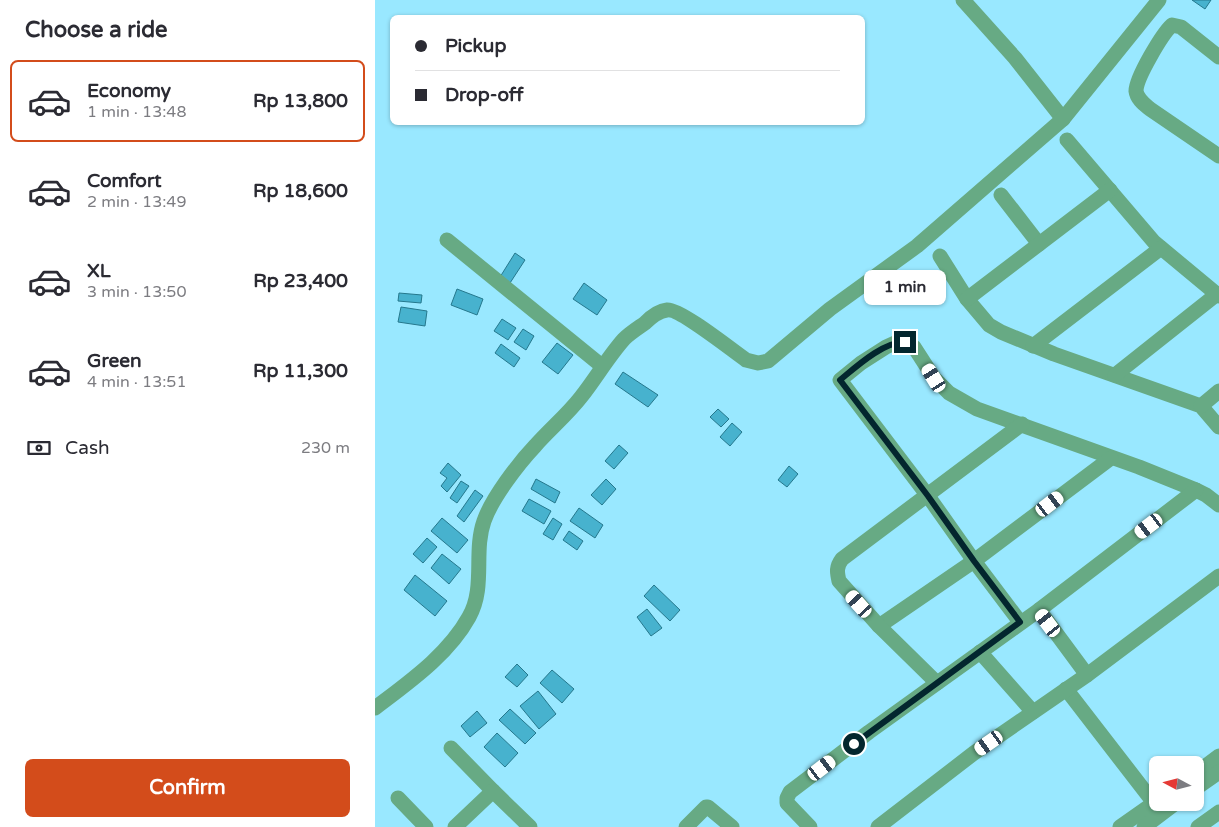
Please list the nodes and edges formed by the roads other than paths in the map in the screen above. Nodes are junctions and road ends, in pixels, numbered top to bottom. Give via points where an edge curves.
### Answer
1 (963, 0) edge
2 (1159, 0) edge
3 (1219, 57) edge
4 (1063, 119) junction
5 (1067, 140) dead end
6 (1219, 156) edge
7 (1110, 190) junction
8 (1001, 194) dead end
9 (447, 240) dead end
10 (1039, 244) junction
11 (1161, 248) junction
12 (940, 256) dead end
13 (1218, 295) edge
14 (967, 299) junction
15 (1033, 346) junction
16 (602, 366) junction
17 (1115, 375) junction
18 (1219, 391) edge
19 (1201, 406) junction
20 (1022, 424) junction
21 (1219, 427) edge
22 (1111, 458) junction
23 (1196, 490) junction
24 (928, 496) junction
25 (1219, 505) edge
26 (974, 561) junction
27 (1219, 576) edge
28 (1039, 610) junction
29 (1020, 622) junction
30 (879, 626) junction
31 (980, 652) junction
32 (1087, 675) junction
33 (937, 683) junction
34 (1066, 689) junction
35 (375, 708) edge
36 (1033, 712) junction
37 (451, 748) dead end
38 (1219, 756) edge
39 (1204, 767) edge
40 (1219, 772) edge
41 (1204, 783) edge
42 (493, 791) junction
43 (1149, 793) edge
44 (398, 798) dead end
45 (1149, 807) edge
46 (1165, 811) edge
47 (1219, 812) edge
48 (1205, 825) edge
49 (426, 827) edge
50 (455, 827) edge
51 (530, 827) edge
52 (685, 827) edge
53 (732, 827) edge
54 (811, 827) edge
55 (878, 827) edge
56 (1120, 827) edge
57 (1144, 827) edge

1 - 4 street
2 - 4 street
3 - 6 street via 1181,27 1172,25 1161,37 1136,93 1150,109
4 - 16 street via 917,246 830,309 768,361 746,360 669,309 655,314 626,338
5 - 7 street
7 - 10 street
7 - 11 street
8 - 10 street
9 - 16 street
10 - 14 street
11 - 13 street
11 - 15 street
12 - 14 street
13 - 17 street
14 - 15 street via 989,325
15 - 17 street
16 - 35 street via 581,397 535,445 493,502 480,539 478,594 469,616 447,648
17 - 19 street
18 - 19 street
19 - 21 street
20 - 22 street
20 - 24 street
20 - 24 street via 977,409 949,393 934,378 914,347 905,342 886,347 861,363 840,380
22 - 23 street
22 - 26 street
23 - 25 street
23 - 28 street
24 - 26 street
24 - 30 street via 838,564 839,581
26 - 29 street
26 - 30 street
27 - 32 street
28 - 29 street
28 - 32 street
29 - 31 street
30 - 33 street
31 - 33 street
31 - 36 street
32 - 34 street
33 - 54 street via 790,792 787,803
34 - 36 street
34 - 43 street
36 - 55 street
37 - 42 street
38 - 39 street
40 - 41 street
42 - 50 street
42 - 51 street
44 - 49 street
45 - 56 street
46 - 57 street
47 - 48 street
52 - 53 street via 709,807

